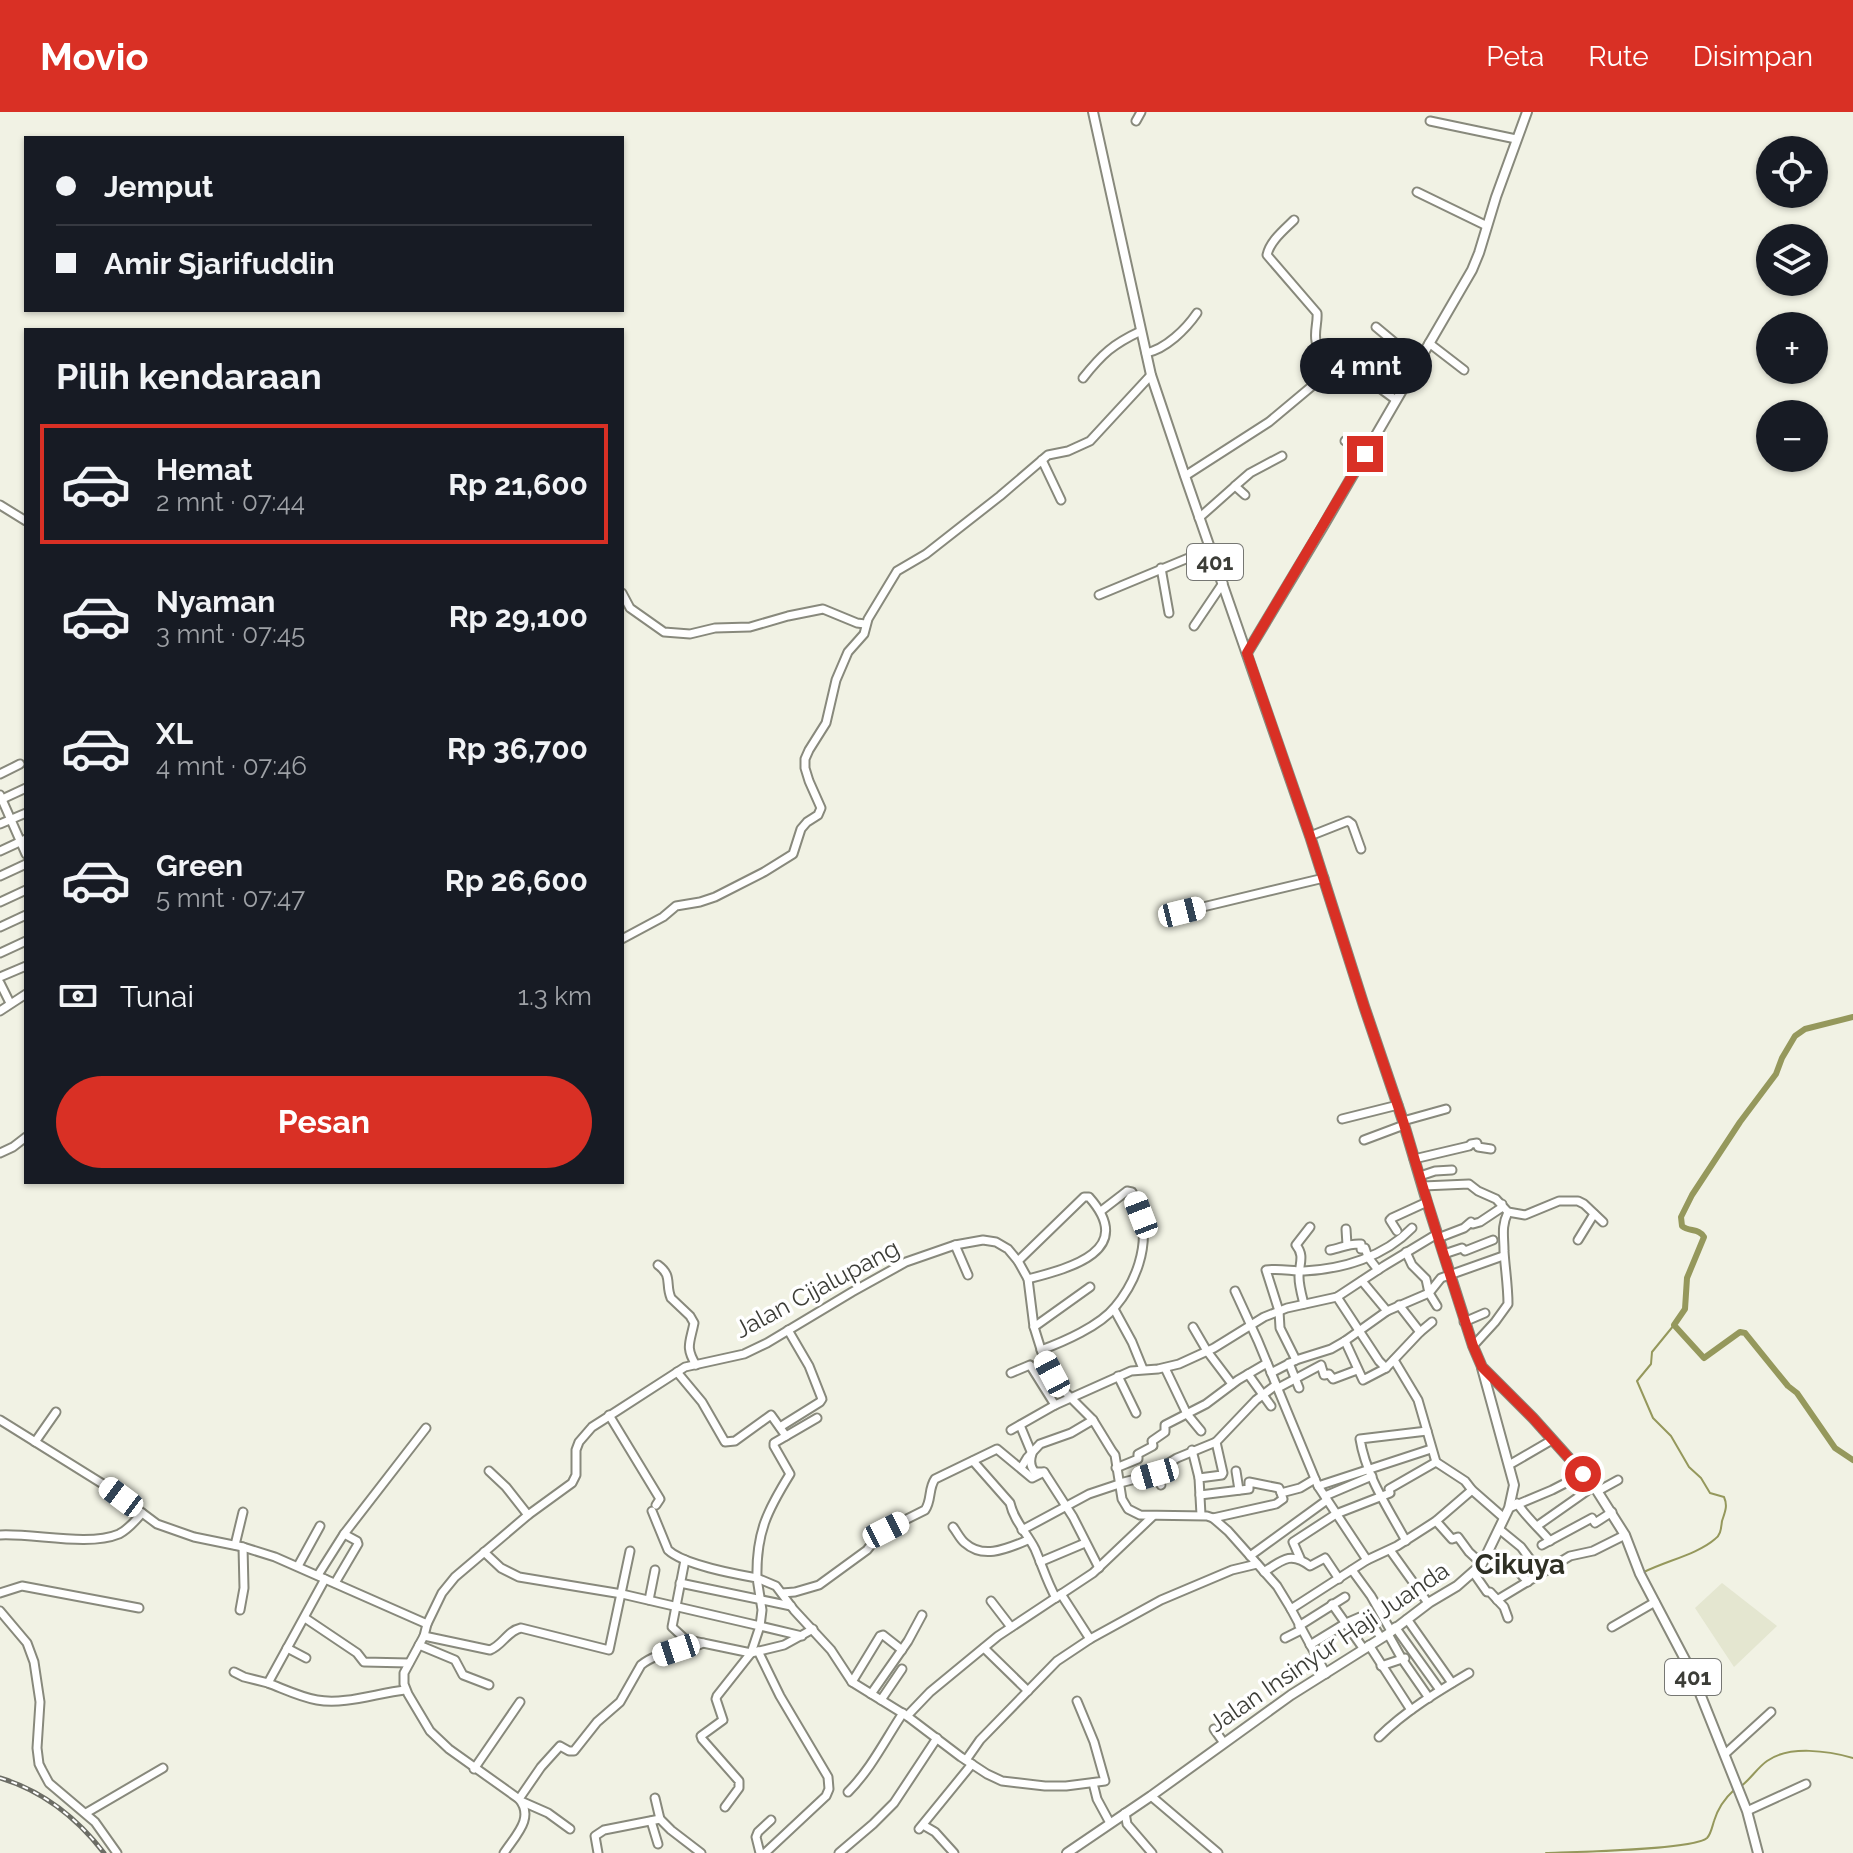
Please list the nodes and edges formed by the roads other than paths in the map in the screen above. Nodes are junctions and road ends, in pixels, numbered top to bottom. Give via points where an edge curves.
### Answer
1 (1093, 112) edge
2 (1141, 112) edge
3 (1527, 112) edge
4 (1136, 121) dead end
5 (1430, 121) dead end
6 (1516, 139) junction
7 (1417, 192) dead end
8 (1294, 220) dead end
9 (1487, 226) junction
10 (1197, 313) dead end
11 (1376, 327) dead end
12 (1141, 331) junction
13 (1429, 343) junction
14 (1146, 353) junction
15 (1418, 362) junction
16 (1464, 370) dead end
17 (1151, 375) junction
18 (1083, 378) dead end
19 (1374, 384) dead end
20 (1396, 400) junction
21 (1345, 441) dead end
22 (1365, 454) junction
23 (1282, 456) dead end
24 (1042, 460) junction
25 (1185, 476) junction
26 (1235, 486) junction
27 (1245, 495) dead end
28 (1061, 500) dead end
29 (0, 505) edge
30 (1199, 518) junction
31 (24, 520) edge
32 (1210, 549) junction
33 (1161, 568) junction
34 (1223, 583) junction
35 (1099, 595) dead end
36 (624, 597) edge
37 (1169, 613) dead end
38 (865, 624) junction
39 (1194, 626) dead end
40 (1247, 653) junction
41 (20, 764) dead end
42 (0, 774) edge
43 (24, 789) edge
44 (1, 798) edge
45 (24, 814) edge
46 (11, 819) junction
47 (0, 824) edge
48 (1310, 836) junction
49 (23, 840) edge
50 (1361, 849) dead end
51 (0, 851) edge
52 (24, 865) edge
53 (0, 876) edge
54 (1324, 878) junction
55 (24, 891) edge
56 (0, 902) edge
57 (1182, 912) dead end
58 (24, 916) edge
59 (0, 927) edge
60 (624, 938) edge
61 (24, 942) edge
62 (0, 953) edge
63 (24, 967) edge
64 (0, 980) edge
65 (24, 995) edge
66 (10, 1003) junction
67 (0, 1011) edge
68 (1398, 1105) junction
69 (1446, 1109) dead end
70 (1342, 1119) dead end
71 (1404, 1123) junction
72 (24, 1139) edge
73 (1364, 1140) dead end
74 (1491, 1149) dead end
75 (0, 1153) edge
76 (1414, 1159) junction
77 (1452, 1170) dead end
78 (1420, 1176) junction
79 (1423, 1186) junction
80 (1427, 1202) junction
81 (1502, 1204) junction
82 (1101, 1211) junction
83 (1508, 1212) junction
84 (1594, 1214) junction
85 (1603, 1222) dead end
86 (1310, 1227) dead end
87 (1346, 1229) dead end
88 (1397, 1231) dead end
89 (1438, 1236) junction
90 (1493, 1240) dead end
91 (1578, 1240) dead end
92 (955, 1245) junction
93 (1347, 1245) junction
94 (1415, 1247) junction
95 (1330, 1250) dead end
96 (1406, 1252) junction
97 (1444, 1254) junction
98 (1503, 1256) junction
99 (1368, 1257) junction
100 (1018, 1261) junction
101 (658, 1265) dead end
102 (1378, 1270) junction
103 (1300, 1271) junction
104 (968, 1275) dead end
105 (1451, 1275) junction
106 (1028, 1279) junction
107 (1362, 1281) junction
108 (1090, 1287) dead end
109 (1235, 1291) dead end
110 (1429, 1293) junction
111 (1337, 1297) junction
112 (1304, 1304) junction
113 (1399, 1305) junction
114 (1437, 1306) dead end
115 (1114, 1309) junction
116 (1279, 1311) junction
117 (1387, 1311) junction
118 (1485, 1313) dead end
119 (1432, 1322) dead end
120 (1464, 1322) junction
121 (1034, 1327) junction
122 (1193, 1327) dead end
123 (1251, 1327) junction
124 (788, 1330) junction
125 (1359, 1331) junction
126 (1420, 1332) junction
127 (1345, 1341) junction
128 (1473, 1346) junction
129 (1041, 1350) junction
130 (1207, 1351) junction
131 (1394, 1360) junction
132 (1292, 1361) junction
133 (1267, 1363) junction
134 (696, 1365) junction
135 (1482, 1367) junction
136 (1165, 1368) junction
137 (1386, 1368) junction
138 (1143, 1369) junction
139 (1357, 1370) junction
140 (677, 1372) junction
141 (1011, 1373) dead end
142 (1271, 1373) junction
143 (1248, 1374) junction
144 (1118, 1376) junction
145 (1296, 1379) junction
146 (1232, 1384) junction
147 (1277, 1387) junction
148 (1299, 1388) dead end
149 (1263, 1393) junction
150 (1070, 1398) junction
151 (1055, 1405) junction
152 (1271, 1406) dead end
153 (56, 1412) dead end
154 (1136, 1413) dead end
155 (1187, 1414) junction
156 (609, 1415) junction
157 (817, 1418) dead end
158 (0, 1420) edge
159 (1093, 1420) junction
160 (1020, 1425) junction
161 (780, 1427) junction
162 (426, 1428) dead end
163 (1011, 1430) dead end
164 (1201, 1431) dead end
165 (1427, 1431) junction
166 (786, 1436) junction
167 (1552, 1440) junction
168 (35, 1442) junction
169 (1216, 1442) junction
170 (1431, 1449) junction
171 (1192, 1450) junction
172 (1032, 1454) junction
173 (973, 1461) junction
174 (1436, 1462) junction
175 (1509, 1465) junction
176 (1021, 1468) junction
177 (1116, 1468) junction
178 (489, 1471) dead end
179 (1236, 1471) dead end
180 (1044, 1472) junction
181 (1370, 1472) junction
182 (1155, 1474) junction
183 (1583, 1474) junction
184 (1199, 1478) junction
185 (1618, 1480) dead end
186 (1316, 1482) junction
187 (1120, 1484) junction
188 (1161, 1485) dead end
189 (1596, 1489) junction
190 (1239, 1490) junction
191 (1472, 1490) junction
192 (1281, 1493) junction
193 (1200, 1495) junction
194 (1381, 1496) junction
195 (1326, 1498) junction
196 (1066, 1506) junction
197 (1513, 1506) junction
198 (243, 1512) dead end
199 (1612, 1512) junction
200 (142, 1513) junction
201 (1336, 1514) junction
202 (528, 1515) junction
203 (1201, 1515) junction
204 (1153, 1516) junction
205 (1213, 1518) junction
206 (1504, 1518) junction
207 (1436, 1521) junction
208 (320, 1526) dead end
209 (1537, 1526) junction
210 (953, 1527) dead end
211 (1499, 1529) junction
212 (1022, 1530) junction
213 (344, 1534) junction
214 (0, 1535) edge
215 (1625, 1535) junction
216 (1028, 1540) junction
217 (1406, 1541) junction
218 (1085, 1543) junction
219 (239, 1546) junction
220 (1390, 1550) junction
221 (630, 1551) dead end
222 (1489, 1551) junction
223 (484, 1552) junction
224 (1250, 1556) junction
225 (1300, 1558) junction
226 (685, 1560) junction
227 (1367, 1560) junction
228 (1040, 1562) junction
229 (1257, 1564) junction
230 (1482, 1564) junction
231 (298, 1566) junction
232 (1099, 1568) junction
233 (655, 1570) dead end
234 (1352, 1570) junction
235 (1547, 1570) junction
236 (1264, 1572) junction
237 (1473, 1572) junction
238 (322, 1577) junction
239 (757, 1578) junction
240 (1339, 1579) junction
241 (1528, 1582) junction
242 (335, 1583) junction
243 (680, 1583) junction
244 (0, 1593) edge
245 (782, 1593) junction
246 (622, 1594) junction
247 (1059, 1596) junction
248 (1345, 1597) dead end
249 (649, 1600) junction
250 (761, 1600) junction
251 (1497, 1600) junction
252 (991, 1601) dead end
253 (1655, 1602) junction
254 (1428, 1603) junction
255 (1332, 1604) junction
256 (675, 1606) junction
257 (791, 1606) junction
258 (139, 1608) dead end
259 (1291, 1609) junction
260 (240, 1610) dead end
261 (0, 1611) edge
262 (922, 1615) dead end
263 (305, 1618) junction
264 (1508, 1618) dead end
265 (1407, 1619) junction
266 (1346, 1623) junction
267 (427, 1624) junction
268 (760, 1626) junction
269 (1011, 1627) junction
270 (1612, 1627) dead end
271 (1300, 1628) junction
272 (813, 1629) junction
273 (1389, 1632) junction
274 (424, 1636) junction
275 (802, 1636) junction
276 (1285, 1638) dead end
277 (1090, 1639) junction
278 (703, 1643) junction
279 (419, 1645) junction
280 (1310, 1645) junction
281 (1366, 1646) junction
282 (287, 1648) junction
283 (984, 1648) junction
284 (902, 1650) junction
285 (755, 1652) junction
286 (1414, 1655) junction
287 (306, 1658) dead end
288 (1402, 1659) junction
289 (409, 1663) junction
290 (1381, 1666) junction
291 (902, 1669) dead end
292 (234, 1672) dead end
293 (1469, 1673) dead end
294 (1326, 1674) junction
295 (852, 1682) junction
296 (268, 1683) junction
297 (1452, 1683) junction
298 (489, 1685) dead end
299 (405, 1690) junction
300 (1440, 1690) junction
301 (1028, 1691) junction
302 (871, 1694) junction
303 (1429, 1698) junction
304 (881, 1700) junction
305 (1077, 1701) dead end
306 (520, 1702) dead end
307 (1411, 1710) junction
308 (1771, 1712) dead end
309 (905, 1714) junction
310 (1214, 1729) dead end
311 (1379, 1737) dead end
312 (937, 1738) junction
313 (1224, 1743) junction
314 (1725, 1754) junction
315 (969, 1762) junction
316 (163, 1768) dead end
317 (474, 1769) junction
318 (1093, 1783) junction
319 (1806, 1784) dead end
320 (848, 1792) dead end
321 (1151, 1796) junction
322 (655, 1798) dead end
323 (520, 1800) junction
324 (725, 1807) dead end
325 (1747, 1811) junction
326 (86, 1813) junction
327 (1125, 1813) junction
328 (656, 1820) junction
329 (771, 1820) dead end
330 (1110, 1823) junction
331 (570, 1829) dead end
332 (658, 1844) dead end
333 (117, 1853) edge
334 (504, 1853) edge
335 (598, 1853) edge
336 (701, 1853) edge
337 (762, 1853) edge
338 (839, 1853) edge
339 (954, 1853) edge
340 (1067, 1853) edge
341 (1152, 1853) edge
342 (1218, 1853) edge
343 (1758, 1853) edge

1 - 12 main road, 401
2 - 4 street
3 - 6 main road
5 - 6 street
6 - 9 main road
7 - 9 street
8 - 25 street via 1267,255 1317,313 1317,346 1330,371 1269,422
9 - 13 main road via 1472,270
10 - 14 street via 1179,333
11 - 15 street
12 - 14 main road, 401
12 - 18 street via 1113,345
13 - 15 main road
13 - 16 street
14 - 17 main road, 401
15 - 20 main road
17 - 24 street via 1090,441
17 - 25 main road, 401
19 - 20 street
20 - 22 main road
21 - 22 street
22 - 40 main road
23 - 26 street
24 - 28 street
24 - 38 street via 926,554 897,571
25 - 30 main road, 401
26 - 27 street
26 - 30 street
29 - 31 street
30 - 32 main road, 401
32 - 33 street
32 - 34 main road, 401
33 - 35 street
33 - 37 street
34 - 39 street
34 - 40 main road, 401
36 - 38 street via 630,608 670,634 750,627 823,609
38 - 60 street via 836,680 826,723 805,759 821,808 801,829 793,854 715,897 676,906
40 - 48 main road, 401
41 - 42 street
43 - 44 street
44 - 46 street
45 - 46 street
46 - 47 street
46 - 49 street
48 - 50 street via 1348,821
48 - 54 main road, 401
49 - 51 street
52 - 53 street
54 - 57 street
54 - 68 main road, 401
55 - 56 street
58 - 59 street
61 - 62 street
63 - 64 street
64 - 66 street
65 - 66 street
66 - 67 street
68 - 70 street
68 - 71 main road, 401
69 - 71 street
71 - 73 street
71 - 76 main road, 401
72 - 75 street
74 - 76 street via 1477,1143
76 - 78 main road, 401
77 - 78 street
78 - 79 main road, 401
79 - 80 main road, 401
79 - 81 street via 1469,1184
80 - 88 street via 1392,1218
80 - 89 main road, 401
81 - 83 street
81 - 89 street via 1480,1222
82 - 100 street via 1084,1197
82 - 106 street via 1107,1233 1093,1252 1081,1262
82 - 115 street via 1129,1190 1143,1227 1140,1263
83 - 84 street via 1525,1215 1566,1200 1581,1202
83 - 98 street
84 - 85 street
84 - 91 street
86 - 103 street via 1296,1245
87 - 93 street
89 - 94 street
89 - 97 main road, 401
90 - 97 street
92 - 100 street, Jalan Cijalupang via 996,1242
92 - 104 street
92 - 124 street, Jalan Cijalupang via 907,1263
93 - 95 street
93 - 99 street via 1361,1244
94 - 96 street
94 - 99 street via 1409,1231
96 - 102 street
96 - 110 street via 1426,1279
97 - 105 main road, 401
98 - 105 street
98 - 128 street via 1508,1304
99 - 102 street
99 - 103 street via 1342,1267
100 - 106 street, Jalan Cijalupang
101 - 134 street via 668,1277 671,1298 694,1323 688,1347
102 - 107 street
103 - 112 street
103 - 116 street via 1266,1270
105 - 110 street via 1441,1278
105 - 120 main road, 401
106 - 121 street, Jalan Cijalupang
107 - 111 street
107 - 117 street
108 - 121 street
109 - 123 street
110 - 113 street
110 - 114 street
111 - 112 street
111 - 125 street
112 - 116 street
113 - 117 street
113 - 126 street
115 - 129 street via 1071,1338
115 - 138 street
116 - 123 street
116 - 132 street
117 - 125 street
118 - 120 street
119 - 126 street
120 - 128 main road, 401
121 - 129 street, Jalan Cijalupang
122 - 130 street
123 - 130 street
123 - 133 street
124 - 134 street, Jalan Cijalupang via 744,1354
124 - 161 street via 822,1399
125 - 127 street
125 - 137 street
126 - 131 street
127 - 132 street
127 - 139 street
128 - 135 main road, 401
129 - 150 street, Jalan Cijalupang
130 - 136 street
130 - 146 street
131 - 137 street
131 - 165 street via 1418,1400
132 - 142 street
132 - 145 street
133 - 142 street
133 - 143 street
134 - 140 street, Jalan Cijalupang
135 - 167 main road, 401
135 - 175 main road, Jalan Insinyur Haji Juanda
136 - 138 street
136 - 155 street
137 - 139 street via 1363,1380
138 - 144 street
139 - 145 street via 1333,1379 1324,1375 1321,1365
140 - 156 street, Jalan Cijalupang
140 - 161 street via 725,1442 735,1441 769,1416
141 - 151 street via 1030,1365
142 - 147 street
143 - 146 street
143 - 149 street
144 - 150 street
144 - 154 street
145 - 147 street
145 - 148 street
146 - 155 street
147 - 149 street
147 - 186 street
149 - 152 street
149 - 169 street
150 - 151 street
150 - 159 street, Jalan Cijalupang
151 - 160 street
153 - 168 street
155 - 164 street
155 - 177 street via 1165,1425 1165,1432 1138,1459
156 - 202 street, Jalan Cijalupang via 579,1442 572,1483
156 - 226 street via 660,1499 654,1508 668,1550
157 - 166 street
158 - 168 street
159 - 172 street via 1040,1444
159 - 177 street, Jalan Cijalupang via 1115,1455
160 - 163 street
160 - 172 street
161 - 166 street
162 - 213 street
165 - 170 street
165 - 181 street via 1360,1439
166 - 239 street via 773,1444 790,1474 765,1517
167 - 175 street
167 - 183 main road, 401
168 - 200 street
169 - 171 street
169 - 184 street via 1222,1474
170 - 174 street
170 - 181 street
171 - 182 street
171 - 184 street
172 - 176 street
172 - 180 street via 1034,1471
173 - 176 street via 997,1449
173 - 212 street via 1006,1497
173 - 245 street via 935,1479 925,1510 881,1532 871,1547 819,1585
174 - 191 street
174 - 194 street
175 - 197 main road, Jalan Insinyur Haji Juanda
176 - 180 street via 1033,1478
177 - 187 street, Jalan Cijalupang
178 - 202 street
179 - 190 street
180 - 196 street
181 - 186 street
181 - 194 street
181 - 195 street
182 - 187 street
182 - 188 street
183 - 189 main road, 401
183 - 197 street
184 - 193 street
185 - 189 street
186 - 192 street
186 - 195 street
187 - 196 street
187 - 204 street, Jalan Cijalupang via 1128,1509
189 - 199 main road, 401
189 - 209 street
190 - 192 street via 1249,1489 1249,1482 1279,1488
190 - 193 street
191 - 206 street
191 - 207 street
192 - 205 street via 1283,1499 1276,1504
193 - 203 street
194 - 201 street
194 - 217 street
195 - 201 street
195 - 224 street
196 - 212 street
196 - 218 street
197 - 206 main road, Jalan Insinyur Haji Juanda
197 - 209 street
198 - 219 street
199 - 209 street via 1546,1543
199 - 215 main road, 401
200 - 214 street via 123,1532 99,1538
200 - 219 street via 180,1533
201 - 225 street via 1292,1542
201 - 227 street
202 - 223 street, Jalan Cijalupang
203 - 204 street
203 - 205 street
204 - 232 street
205 - 224 street
206 - 211 main road, Jalan Insinyur Haji Juanda
207 - 217 street
207 - 230 street
208 - 231 street
210 - 216 street via 964,1543 981,1550 998,1552
211 - 222 main road, Jalan Insinyur Haji Juanda
211 - 235 street via 1536,1567 1544,1564
212 - 216 street
213 - 238 street
213 - 242 street via 358,1544
215 - 235 street
215 - 253 main road, 401
216 - 228 street
217 - 220 street
218 - 228 street
218 - 232 street
219 - 231 street
219 - 260 street via 244,1588
220 - 227 street
220 - 254 street
221 - 246 street
222 - 230 main road, Jalan Insinyur Haji Juanda
222 - 241 street
223 - 246 street via 519,1577
223 - 267 street, Jalan Cijalupang via 448,1584
224 - 229 street
225 - 236 street via 1285,1559
225 - 240 street via 1310,1566 1326,1559
226 - 239 street
226 - 243 street
227 - 234 street
228 - 247 street
229 - 236 street
229 - 277 street via 1161,1600
230 - 237 main road, Jalan Insinyur Haji Juanda
231 - 238 street
232 - 247 street
233 - 249 street
234 - 240 street
234 - 273 street
235 - 241 street
236 - 259 street
237 - 251 street
237 - 254 main road, Jalan Insinyur Haji Juanda
238 - 242 street
238 - 263 street
239 - 245 street
239 - 250 street
240 - 259 street
241 - 251 street
242 - 267 street
243 - 250 street
243 - 256 street
244 - 258 street via 22,1586
245 - 257 street
246 - 249 street
246 - 274 street via 609,1650 521,1628 490,1650
247 - 269 street
247 - 277 street
248 - 255 street
249 - 256 street
250 - 257 street
250 - 268 street
251 - 264 street
252 - 269 street
253 - 270 street
253 - 314 main road, 401
254 - 265 main road, Jalan Insinyur Haji Juanda
255 - 266 street
255 - 271 street
256 - 268 street
256 - 278 street via 674,1630
257 - 272 street
259 - 271 street
261 - 326 street via 27,1643 37,1671 39,1764 49,1783
262 - 284 street
263 - 282 street
263 - 289 street via 364,1662
265 - 273 main road, Jalan Insinyur Haji Juanda
265 - 297 street
266 - 273 street via 1363,1618
266 - 280 street
266 - 281 street
267 - 274 street, Jalan Cijalupang
268 - 275 street
268 - 285 street
269 - 283 street
271 - 276 street
271 - 280 street
272 - 275 street
272 - 295 street
273 - 281 main road, Jalan Insinyur Haji Juanda
273 - 286 street
273 - 288 street
274 - 279 street, Jalan Cijalupang
275 - 285 street
277 - 301 street via 1057,1661
278 - 285 street
278 - 323 street via 641,1665 620,1702 574,1751 560,1746
279 - 289 street, Jalan Cijalupang
279 - 298 street via 455,1660 463,1675
280 - 294 street
281 - 290 street
281 - 294 main road, Jalan Insinyur Haji Juanda
282 - 287 street
282 - 296 street
283 - 301 street
283 - 309 street
284 - 295 street via 880,1636
284 - 302 street
285 - 324 street via 717,1696 723,1720 701,1736 739,1781
285 - 337 street via 830,1784 826,1796
286 - 288 street
286 - 300 street
288 - 290 street
288 - 303 street
289 - 299 street
290 - 307 street
291 - 304 street
292 - 296 street
293 - 297 street
294 - 313 main road, Jalan Insinyur Haji Juanda
295 - 302 street
296 - 299 street via 329,1701
297 - 300 street
299 - 317 street via 430,1731
300 - 303 street
301 - 315 street via 980,1740
302 - 304 street
303 - 307 street
304 - 309 street
305 - 318 street via 1105,1781
306 - 317 street
307 - 311 street
308 - 314 street
309 - 312 street
309 - 320 street
310 - 313 street
312 - 315 street
312 - 338 street via 894,1803
313 - 321 main road, Jalan Insinyur Haji Juanda
314 - 325 main road, 401
315 - 318 street via 1002,1781
315 - 339 street via 921,1827 935,1832
316 - 326 street
317 - 323 street
318 - 330 street
319 - 325 street
321 - 327 main road, Jalan Insinyur Haji Juanda
321 - 342 street
322 - 328 street
323 - 331 street
323 - 334 street via 526,1816
325 - 343 main road, 401
326 - 333 street via 116,1843
327 - 330 main road, Jalan Insinyur Haji Juanda
327 - 341 street via 1127,1824
328 - 332 street
328 - 335 street via 604,1830 594,1839
328 - 336 street
329 - 337 street via 756,1837
330 - 340 main road, Jalan Insinyur Haji Juanda

